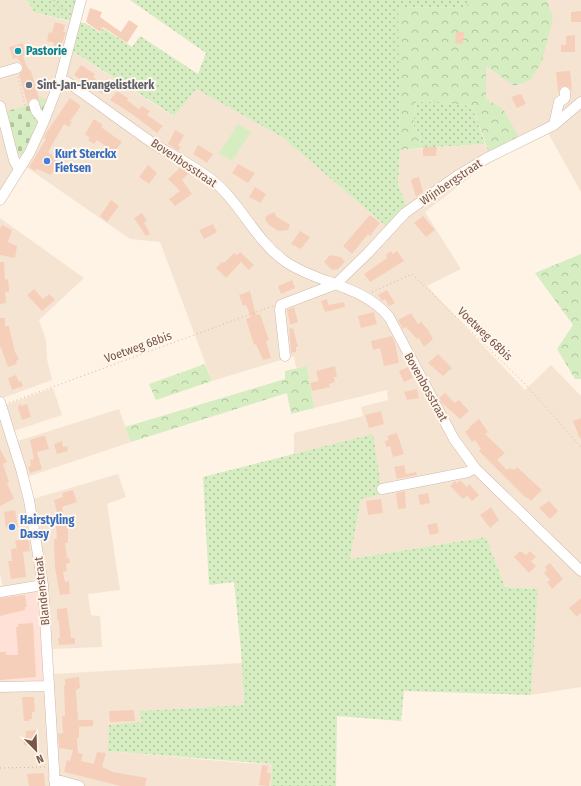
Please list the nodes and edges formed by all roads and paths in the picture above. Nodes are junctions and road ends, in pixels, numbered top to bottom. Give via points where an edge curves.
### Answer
1 (54, 0) edge
2 (81, 0) edge
3 (76, 15) junction
4 (16, 69) joint
5 (0, 74) edge
6 (60, 80) junction
7 (566, 92) dead end
8 (581, 102) edge
9 (30, 105) joint
10 (0, 106) edge
11 (44, 121) junction
12 (554, 125) junction
13 (19, 169) junction
14 (0, 200) edge
15 (336, 284) junction
16 (363, 296) junction
17 (281, 305) junction
18 (285, 356) dead end
19 (1, 404) edge
20 (581, 447) edge
21 (475, 468) junction
22 (382, 489) dead end
23 (581, 571) edge
24 (43, 585) junction
25 (0, 592) edge
26 (49, 686) junction
27 (0, 687) edge
28 (53, 767) junction
29 (0, 768) edge
30 (54, 783) edge
31 (79, 786) edge

1 - 3 path via 62,10
2 - 3 street
3 - 6 street
4 - 5 street
4 - 9 path
6 - 11 street
6 - 15 street, Bovenbosstraat via 67,82 154,144 218,184 265,244 287,263
7 - 12 street via 565,98 559,102
8 - 12 street, Wijnbergstraat
9 - 11 street
10 - 13 street via 14,160
11 - 13 street
12 - 15 street, Wijnbergstraat via 487,158 405,213
13 - 14 street
15 - 16 street, Bovenbosstraat
15 - 17 street
16 - 20 path, Voetweg 68bis via 412,274 525,384
16 - 21 street, Bovenbosstraat via 389,317 454,439
17 - 18 street
17 - 19 path, Voetweg 68bis
19 - 24 street, Blandenstraat via 29,500
21 - 22 street via 468,472
21 - 23 street, Bovenbosstraat
24 - 25 street
24 - 26 street, Blandenstraat
26 - 27 street
26 - 28 street, Blandenstraat
28 - 29 path
28 - 30 street, Blandenstraat
30 - 31 street

